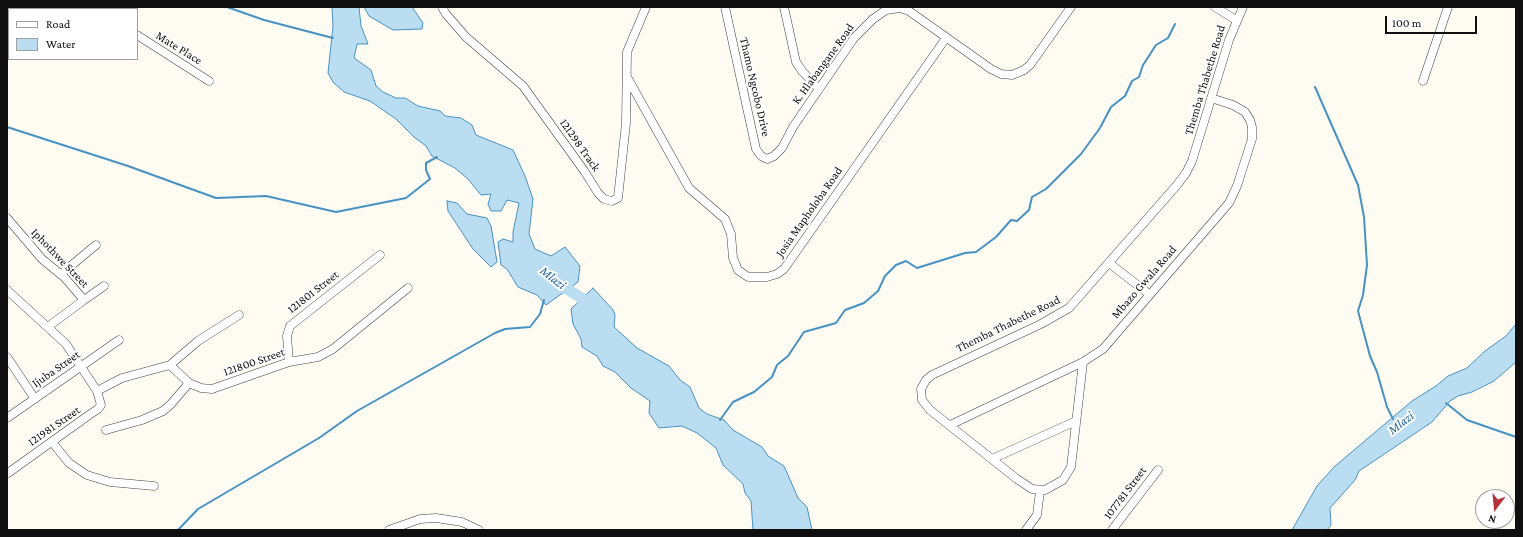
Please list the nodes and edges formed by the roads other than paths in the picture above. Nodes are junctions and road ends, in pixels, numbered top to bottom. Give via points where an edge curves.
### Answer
1 (442, 7) edge
2 (646, 7) edge
3 (725, 7) edge
4 (784, 7) edge
5 (1071, 7) edge
6 (1215, 7) edge
7 (1243, 7) edge
8 (1448, 7) edge
9 (1236, 20) junction
10 (138, 37) edge
11 (946, 38) junction
12 (628, 77) junction
13 (208, 81) dead end
14 (1423, 81) dead end
15 (819, 89) junction
16 (1211, 98) junction
17 (774, 156) joint
18 (7, 218) edge
19 (96, 245) dead end
20 (380, 255) dead end
21 (1109, 263) junction
22 (61, 274) junction
23 (104, 286) dead end
24 (408, 288) dead end
25 (7, 290) edge
26 (1149, 294) junction
27 (84, 300) junction
28 (239, 315) dead end
29 (48, 326) junction
30 (119, 340) dead end
31 (7, 357) edge
32 (289, 362) junction
33 (1083, 362) junction
34 (170, 365) junction
35 (82, 366) junction
36 (189, 383) junction
37 (97, 391) junction
38 (35, 399) junction
39 (7, 418) edge
40 (1076, 420) junction
41 (950, 425) junction
42 (106, 430) dead end
43 (52, 442) junction
44 (992, 459) junction
45 (1158, 470) dead end
46 (8, 473) dead end
47 (154, 486) dead end
48 (1040, 491) junction
49 (389, 530) edge
50 (479, 530) edge
51 (1026, 530) edge
52 (1112, 530) edge

1 - 12 street, 121298 Track via 466,37 523,86 598,193 609,201 617,200 619,192
2 - 12 street, Josia Mapholoba Road via 628,48
3 - 17 street, Thamo Ngcobo Drive via 756,148 764,158
4 - 15 street via 796,62
5 - 11 street, K. Hlabangane Road via 1030,65 1012,75 990,69
6 - 9 street
7 - 9 street, Themba Thabethe Road
8 - 14 street
9 - 16 street, Themba Thabethe Road
10 - 13 street, Mate Place
11 - 12 street, Josia Mapholoba Road via 784,269 762,278 748,277 738,270 733,258 731,234 725,219 689,188
11 - 15 street, K. Hlabangane Road via 909,11 900,8 890,9 873,19 854,38
15 - 17 street, K. Hlabangane Road via 782,148
16 - 21 street, Themba Thabethe Road via 1188,171
16 - 26 street, Mbazo Gwala Road via 1245,112 1250,120 1252,139 1229,203
18 - 22 street, Iphothwe Street via 42,259
19 - 22 street
20 - 32 street, 121801 Street via 290,326 287,336
21 - 26 street
21 - 41 street, Themba Thabethe Road via 1065,312 953,364 926,380 921,389 922,400 930,410
22 - 27 street, Iphothwe Street
23 - 27 street
24 - 32 street, 121800 Street via 333,349 313,358
25 - 29 street
26 - 33 street, Mbazo Gwala Road via 1103,349
27 - 29 street, Iphothwe Street
28 - 34 street via 198,341
29 - 35 street via 66,344
30 - 35 street, Ijuba Street
31 - 38 street
32 - 36 street, 121800 Street via 212,389
33 - 40 street
33 - 41 street, Mbazo Gwala Road
34 - 36 street, 121800 Street
34 - 37 street via 122,378
35 - 37 street
35 - 38 street, Ijuba Street
36 - 42 street via 163,411
37 - 43 street, 121981 Street via 100,408
38 - 39 street, Ijuba Street
40 - 44 street
40 - 48 street via 1070,472 1058,484
41 - 44 street, Themba Thabethe Road
43 - 46 street, 121981 Street
43 - 47 street via 69,463 86,475 110,482
44 - 48 street, Themba Thabethe Road via 1024,484
45 - 52 street, 107781 Street
48 - 51 street via 1037,515
49 - 50 street via 420,519 436,518 462,522

